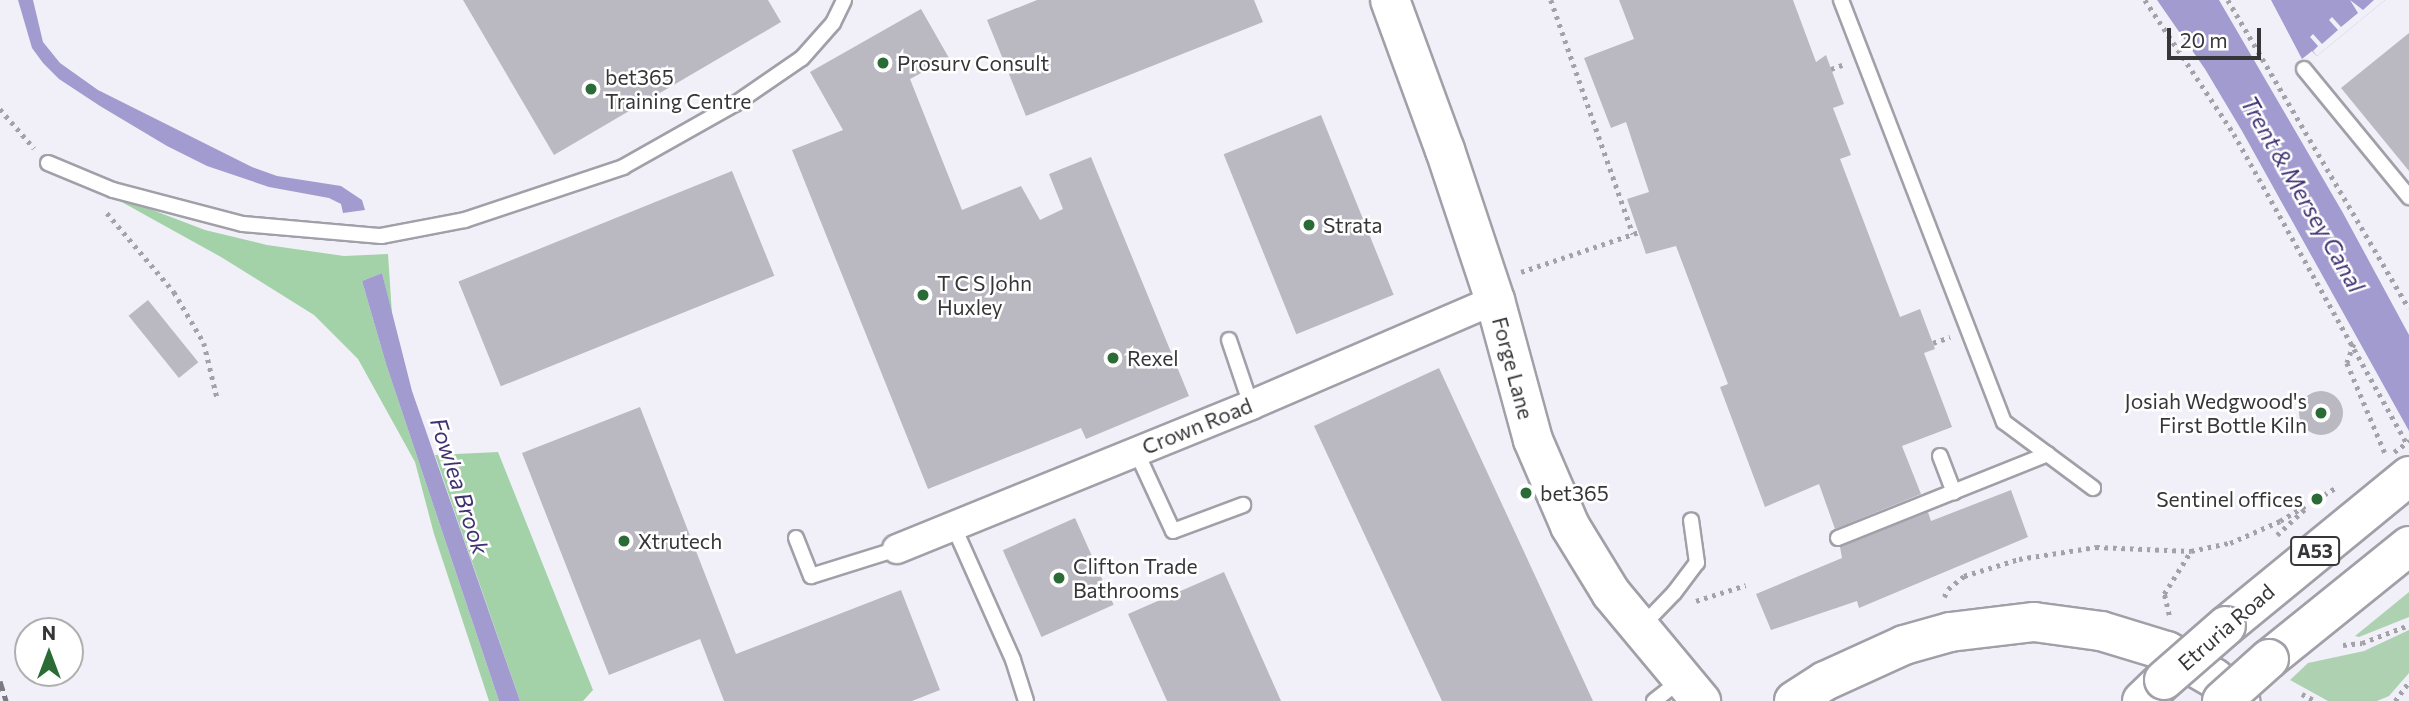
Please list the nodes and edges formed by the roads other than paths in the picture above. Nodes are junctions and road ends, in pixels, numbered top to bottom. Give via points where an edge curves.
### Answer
1 (844, 0) edge
2 (1391, 0) edge
3 (1841, 0) edge
4 (2304, 69) dead end
5 (48, 163) road end
6 (2409, 197) edge
7 (1495, 300) junction
8 (1229, 340) dead end
9 (1251, 405) junction
10 (1136, 451) junction
11 (2048, 454) junction
12 (1940, 456) dead end
13 (2399, 459) edge
14 (2093, 488) dead end
15 (1954, 492) junction
16 (1243, 505) dead end
17 (1692, 520) dead end
18 (953, 526) junction
19 (796, 538) dead end
20 (1838, 538) dead end
21 (2409, 546) edge
22 (897, 549) joint
23 (1641, 628) junction
24 (1692, 690) edge
25 (2153, 691) edge
26 (1026, 701) edge
27 (1654, 701) edge
28 (1794, 701) edge
29 (2222, 701) edge
30 (2240, 701) edge

1 - 5 lane via 833,23 802,58 724,110 623,167 465,220 381,236 243,224 135,197
2 - 7 main road, Forge Lane
3 - 11 lane via 2004,422
4 - 6 lane
7 - 9 street, Crown Road
7 - 23 main road, Forge Lane via 1533,440 1570,526 1611,593
8 - 9 lane
9 - 10 street, Crown Road
10 - 16 lane via 1173,531
10 - 18 street, Crown Road
11 - 14 lane
11 - 15 lane
12 - 15 lane
13 - 25 main road, Etruria Road / A53, bridge
15 - 20 lane
17 - 23 lane via 1697,563
18 - 22 street, Crown Road
18 - 26 lane via 1013,660
19 - 22 lane via 811,576
21 - 29 main road, A53, bridge
23 - 24 main road, Forge Lane
24 - 27 lane
28 - 30 main road via 1825,681 1904,645 1950,632 2034,622 2101,631 2167,651 2214,678

